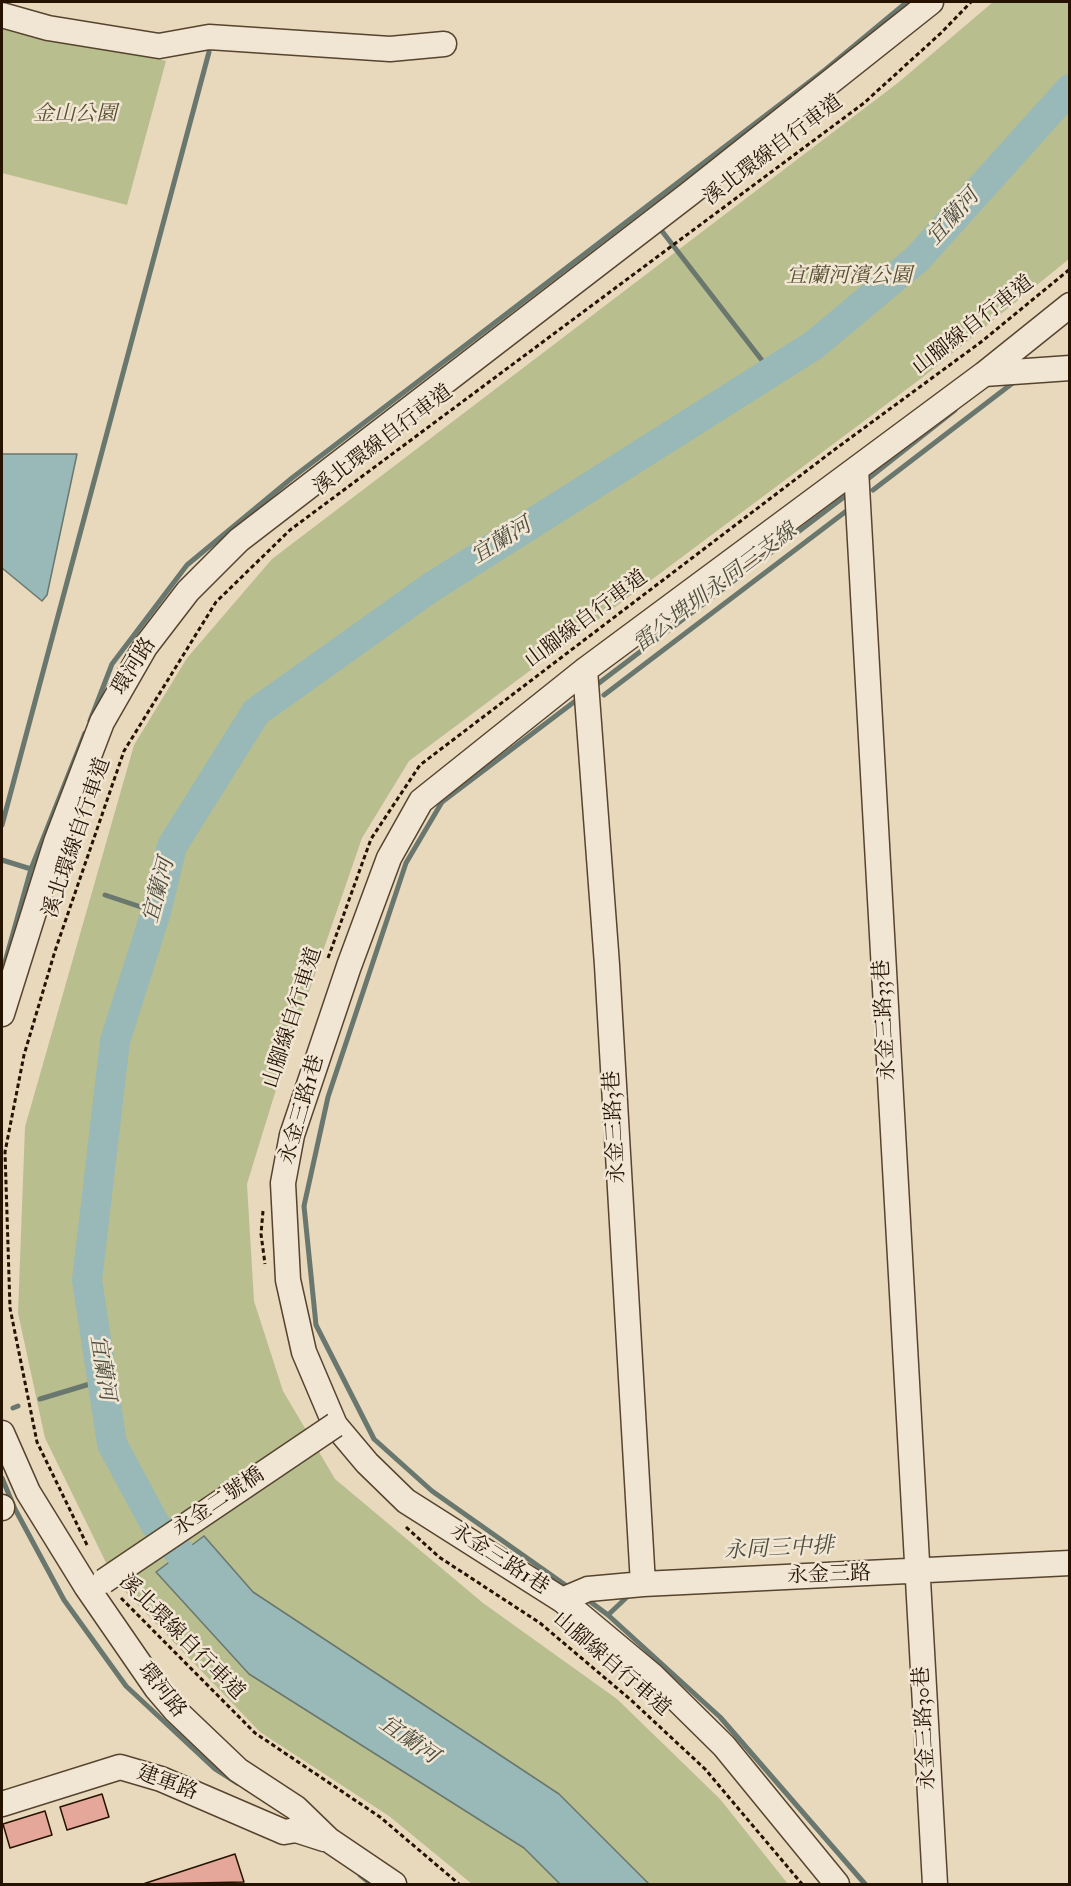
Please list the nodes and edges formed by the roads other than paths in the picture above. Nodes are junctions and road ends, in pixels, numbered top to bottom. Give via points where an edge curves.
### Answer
1 (931, 2) edge
2 (2, 15) edge
3 (444, 44) dead end
4 (1070, 305) edge
5 (1070, 368) edge
6 (984, 374) junction
7 (856, 469) junction
8 (585, 670) junction
9 (2, 1014) edge
10 (335, 1425) junction
11 (2, 1435) edge
12 (1070, 1563) edge
13 (917, 1572) junction
14 (95, 1583) junction
15 (643, 1584) junction
16 (561, 1600) junction
17 (2, 1804) edge
18 (329, 1840) junction
19 (394, 1884) edge
20 (837, 1884) edge
21 (934, 1884) edge

1 - 9 street, 環河路 via 240,540 188,591 145,647 102,722 56,842
2 - 3 street via 48,28 159,46 209,37 390,49
4 - 6 street, 永金三路1巷
5 - 6 street
6 - 7 street, 永金三路1巷
7 - 8 street, 永金三路1巷
7 - 13 street, 永金三路33巷
8 - 10 street, 永金三路1巷 via 421,801 389,858 303,1100 283,1183 288,1280 304,1352
8 - 15 street, 永金三路3巷 via 608,977
10 - 14 street, 永金二號橋, bridge
10 - 16 street, 永金三路1巷 via 406,1501
11 - 14 street, 環河路 via 28,1492
12 - 13 street, 永金三路
13 - 15 street, 永金三路
13 - 21 street, 永金三路30巷
14 - 18 street, 環河路 via 157,1689 190,1726 238,1770 296,1808
15 - 16 street, 永金三路 via 588,1589
16 - 20 street, 永金三路1巷 via 653,1676 724,1746
17 - 18 street, 建軍路 via 120,1767 161,1779 284,1832 296,1830
18 - 19 street, 環河路

